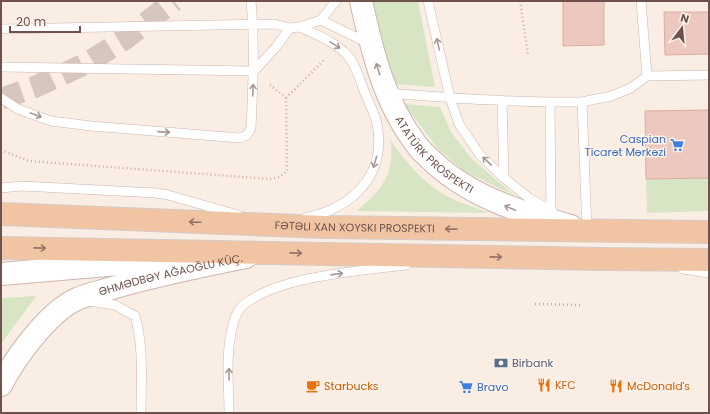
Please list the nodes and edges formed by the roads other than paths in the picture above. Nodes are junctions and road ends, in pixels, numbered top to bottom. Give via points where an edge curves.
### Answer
1 (251, 1) edge
2 (336, 1) edge
3 (361, 1) edge
4 (428, 1) edge
5 (641, 1) edge
6 (321, 20) junction
7 (253, 24) junction
8 (300, 27) junction
9 (290, 28) junction
10 (1, 29) edge
11 (370, 44) junction
12 (1, 67) edge
13 (254, 71) junction
14 (709, 75) edge
15 (647, 76) junction
16 (387, 93) junction
17 (1, 98) edge
18 (450, 98) junction
19 (502, 100) junction
20 (550, 102) junction
21 (582, 102) junction
22 (504, 178) junction
23 (1, 188) edge
24 (551, 212) junction
25 (1, 214) edge
26 (271, 225) junction
27 (588, 231) junction
28 (709, 232) edge
29 (1, 248) edge
30 (266, 252) junction
31 (468, 256) junction
32 (602, 259) junction
33 (709, 260) edge
34 (709, 273) edge
35 (1, 274) edge
36 (76, 299) junction
37 (1, 385) edge
38 (141, 413) edge
39 (229, 413) edge

1 - 7 lane
2 - 6 lane
3 - 11 street, ATATÜRK PROSPEKTI
18 -> 4 lane
5 - 15 lane
6 - 8 lane
6 - 11 lane
7 - 9 lane via 274,24
7 - 10 lane
7 - 13 lane
8 - 9 lane
8 -> 26 lane via 348,55 377,123 378,151 373,171 364,186 351,199 316,216
9 - 13 lane
16 -> 11 street, ATATÜRK PROSPEKTI
12 - 13 lane
17 -> 13 lane via 18,109 51,121 240,138 247,135 251,128
14 - 15 lane
15 - 21 lane via 631,88 611,96
16 - 18 lane
27 -> 16 street, ATATÜRK PROSPEKTI via 517,210 466,187 438,167 416,145
18 - 19 lane
22 -> 18 lane via 480,155 459,124
19 - 20 lane
19 - 22 lane
20 - 21 lane
20 - 24 lane
21 - 27 lane
22 - 24 lane
23 - 26 lane via 22,186 168,194
24 - 27 lane
26 -> 25 main road, FƏTƏLI XAN XOYSKI PROSPEKTI
27 -> 26 main road, FƏTƏLI XAN XOYSKI PROSPEKTI
27 - 28 main road, FƏTƏLI XAN XOYSKI PROSPEKTI
29 -> 30 main road
30 -> 31 main road
30 - 35 street
30 - 36 street, ƏHMƏDBƏY AĞAOĞLU KÜÇ. via 135,281
31 -> 32 main road
39 -> 31 lane via 229,348 233,324 241,307 255,297 280,286 325,276
32 - 33 main road
32 - 34 lane
36 - 37 street, ƏHMƏDBƏY AĞAOĞLU KÜÇ. via 56,313 40,329 15,361
36 - 38 lane via 115,305 135,316 140,345

